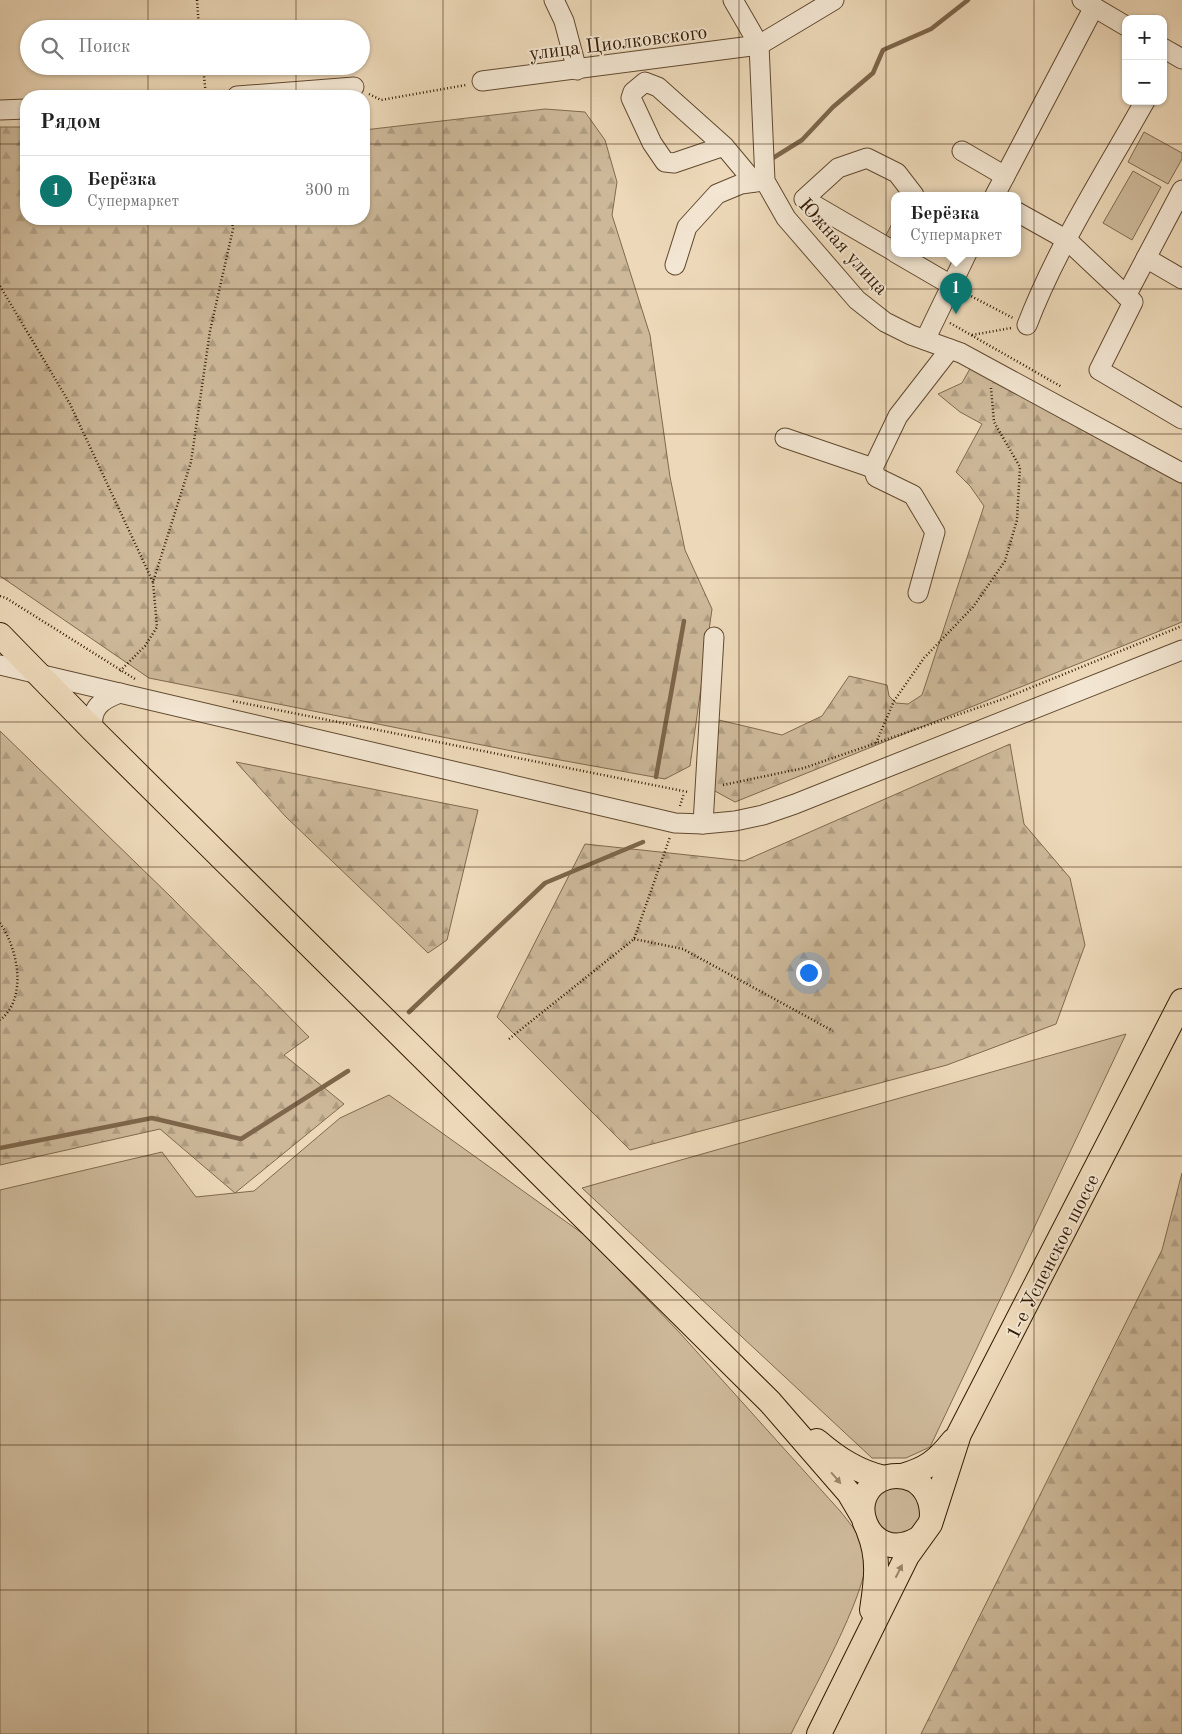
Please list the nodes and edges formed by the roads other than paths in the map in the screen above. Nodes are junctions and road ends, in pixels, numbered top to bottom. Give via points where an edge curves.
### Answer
1 (554, 0) edge
2 (733, 0) edge
3 (834, 0) edge
4 (1088, 3) edge
5 (1122, 24) edge
6 (759, 45) junction
7 (1167, 50) edge
8 (1182, 59) edge
9 (577, 70) junction
10 (482, 81) road end
11 (354, 87) road end
12 (315, 90) edge
13 (1143, 105) edge
14 (20, 109) edge
15 (0, 110) edge
16 (724, 146) junction
17 (962, 151) dead end
18 (1005, 176) junction
19 (759, 182) junction
20 (1182, 190) edge
21 (912, 192) edge
22 (997, 192) edge
23 (1021, 214) edge
24 (1067, 240) junction
25 (891, 250) edge
26 (903, 257) edge
27 (965, 257) edge
28 (1146, 258) junction
29 (675, 265) dead end
30 (1182, 279) edge
31 (951, 285) junction
32 (1126, 296) junction
33 (1026, 325) road end
34 (925, 340) junction
35 (950, 349) junction
36 (1182, 419) edge
37 (785, 438) dead end
38 (873, 468) junction
39 (1182, 473) edge
40 (918, 593) dead end
41 (0, 635) edge
42 (714, 637) dead end
43 (1182, 650) edge
44 (0, 665) edge
45 (39, 674) junction
46 (120, 693) junction
47 (93, 730) junction
48 (703, 824) junction
49 (1182, 1001) edge
50 (770, 1402) junction
51 (959, 1434) junction
52 (893, 1477) junction
53 (932, 1516) junction
54 (866, 1524) junction
55 (918, 1539) junction
56 (869, 1630) junction
57 (819, 1734) edge

1 - 9 street via 564,21
2 - 6 street
3 - 6 street
4 - 5 street
4 - 18 street
6 - 9 street, улица Циолковского
6 - 19 street, Южная улица
7 - 8 street
9 - 10 street, улица Циолковского
11 - 12 street
13 - 24 street
14 - 15 street
16 - 16 street via 658,87 645,82 633,92 631,98 652,143 665,162 674,163
16 - 19 street
17 - 18 street
18 - 22 street
19 - 29 street via 741,184 717,194 687,227
19 - 34 street, Южная улица via 857,300 885,322
20 - 28 street
21 - 25 street via 897,173 867,158 838,168 804,199
23 - 24 street
24 - 32 street
24 - 33 street
26 - 31 street
27 - 31 street
28 - 30 street
28 - 32 street
31 - 34 street
32 - 36 street via 1133,302 1099,370
34 - 35 street, Южная улица
35 - 38 street via 898,416
35 - 39 street, Южная улица
37 - 38 street
38 - 40 street via 876,477 913,495 935,532
41 - 45 main road
42 - 48 street
43 - 48 street via 795,804 763,815
44 - 45 street
45 - 46 street
45 - 47 main road
46 - 47 street via 104,699 94,710
46 - 48 street via 675,823
47 - 50 main road
49 - 51 main road, 1-е Успенское шоссе
50 - 52 main road via 834,1455 864,1474
50 -> 54 main road via 849,1493
51 - 52 main road via 939,1459 921,1470
51 - 53 main road, 1-е Успенское шоссе
52 - 53 main road via 919,1483 932,1506
52 - 54 main road via 876,1483 865,1498
53 - 55 main road, 1-е Успенское шоссе
54 - 55 main road via 876,1539 893,1546
54 - 56 main road via 876,1550 877,1576
56 -> 55 main road, 1-е Успенское шоссе
56 - 57 main road, 1-е Успенское шоссе

